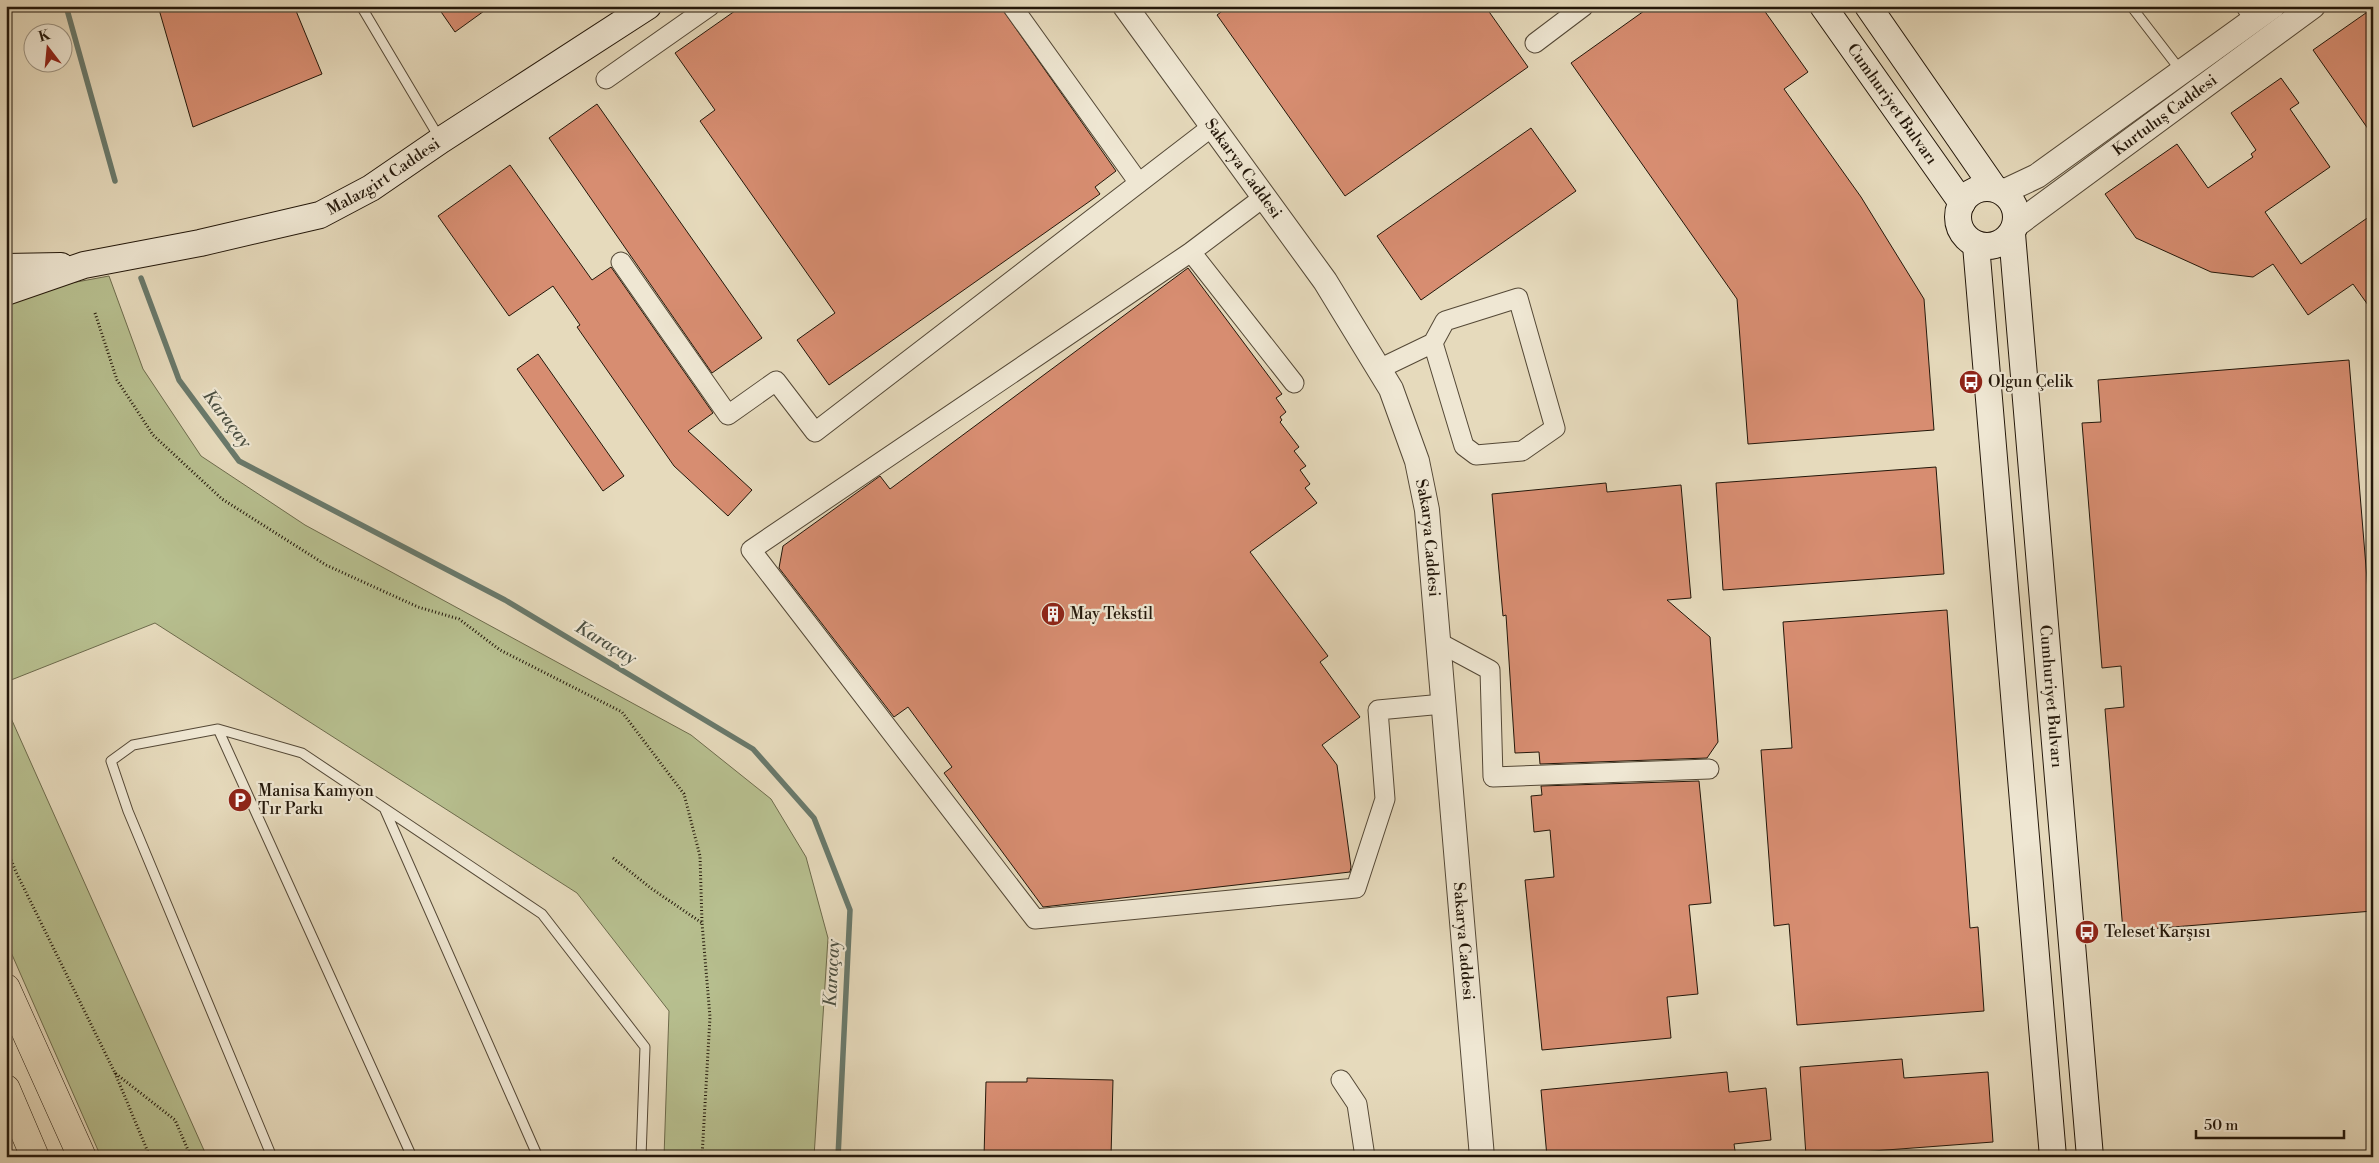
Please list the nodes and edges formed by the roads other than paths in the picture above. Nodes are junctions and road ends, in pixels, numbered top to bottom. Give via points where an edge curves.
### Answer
1 (361, 6) edge
2 (648, 6) edge
3 (710, 6) edge
4 (1012, 6) edge
5 (1125, 6) edge
6 (1584, 6) edge
7 (1823, 6) edge
8 (1868, 6) edge
9 (2131, 6) edge
10 (2273, 6) edge
11 (2313, 6) edge
12 (2245, 14) edge
13 (1535, 43) dead end
14 (2181, 71) junction
15 (606, 79) dead end
16 (1213, 126) junction
17 (441, 140) junction
18 (1138, 183) junction
19 (1998, 190) junction
20 (1264, 196) junction
21 (1962, 203) junction
22 (2014, 230) junction
23 (1976, 245) junction
24 (1191, 252) junction
25 (621, 262) dead end
26 (84, 266) junction
27 (6, 267) edge
28 (6, 292) edge
29 (1433, 343) junction
30 (1379, 369) junction
31 (1294, 383) dead end
32 (1438, 642) junction
33 (1443, 704) junction
34 (218, 729) junction
35 (1709, 769) dead end
36 (385, 810) junction
37 (6, 988) edge
38 (1341, 1080) dead end
39 (6, 1088) edge
40 (6, 1112) edge
41 (30, 1157) edge
42 (35, 1157) edge
43 (82, 1157) edge
44 (272, 1157) edge
45 (412, 1157) edge
46 (538, 1157) edge
47 (641, 1157) edge
48 (1365, 1157) edge
49 (1482, 1157) edge
50 (2052, 1157) edge
51 (2090, 1157) edge

1 - 17 lane
2 - 17 main road, Malazgirt Caddesi
3 - 15 street
4 - 18 street
5 - 16 street, Sakarya Caddesi
6 - 13 street
7 - 21 main road, Cumhuriyet Bulvarı
8 - 19 main road
9 - 14 lane
10 - 12 street, Kurtuluş Caddesi
11 - 22 street, Kurtuluş Caddesi
12 - 14 street, Kurtuluş Caddesi
14 - 19 street, Kurtuluş Caddesi via 2037,176
16 - 18 street
16 - 20 street, Sakarya Caddesi
17 - 26 main road, Malazgirt Caddesi via 371,188 320,214
18 - 25 street via 815,432 776,381 728,415
19 - 21 main road via 1975,190
19 - 22 main road via 2015,206
20 - 24 street
20 - 30 street, Sakarya Caddesi via 1325,281
21 - 23 main road via 1958,222 1967,239
22 - 23 main road via 1996,246
22 - 51 main road, Cumhuriyet Bulvarı
23 - 50 main road
24 - 31 street
24 - 33 street via 751,550 1035,919 1356,888 1384,799 1378,710
26 - 27 main road
26 - 28 main road
29 - 29 street via 1445,321 1518,298 1555,428 1522,452 1476,455 1464,446
29 - 30 street
30 - 32 street, Sakarya Caddesi via 1391,389 1417,460 1427,510
32 - 33 street, Sakarya Caddesi
32 - 35 street via 1490,670 1493,777
33 - 49 street, Sakarya Caddesi
34 - 36 lane via 302,753
34 - 44 lane via 133,745 110,761
34 - 45 lane
36 - 46 lane
36 - 47 lane via 542,914 645,1047
37 - 43 highway
38 - 48 street via 1357,1104
39 - 42 highway
40 - 41 highway

